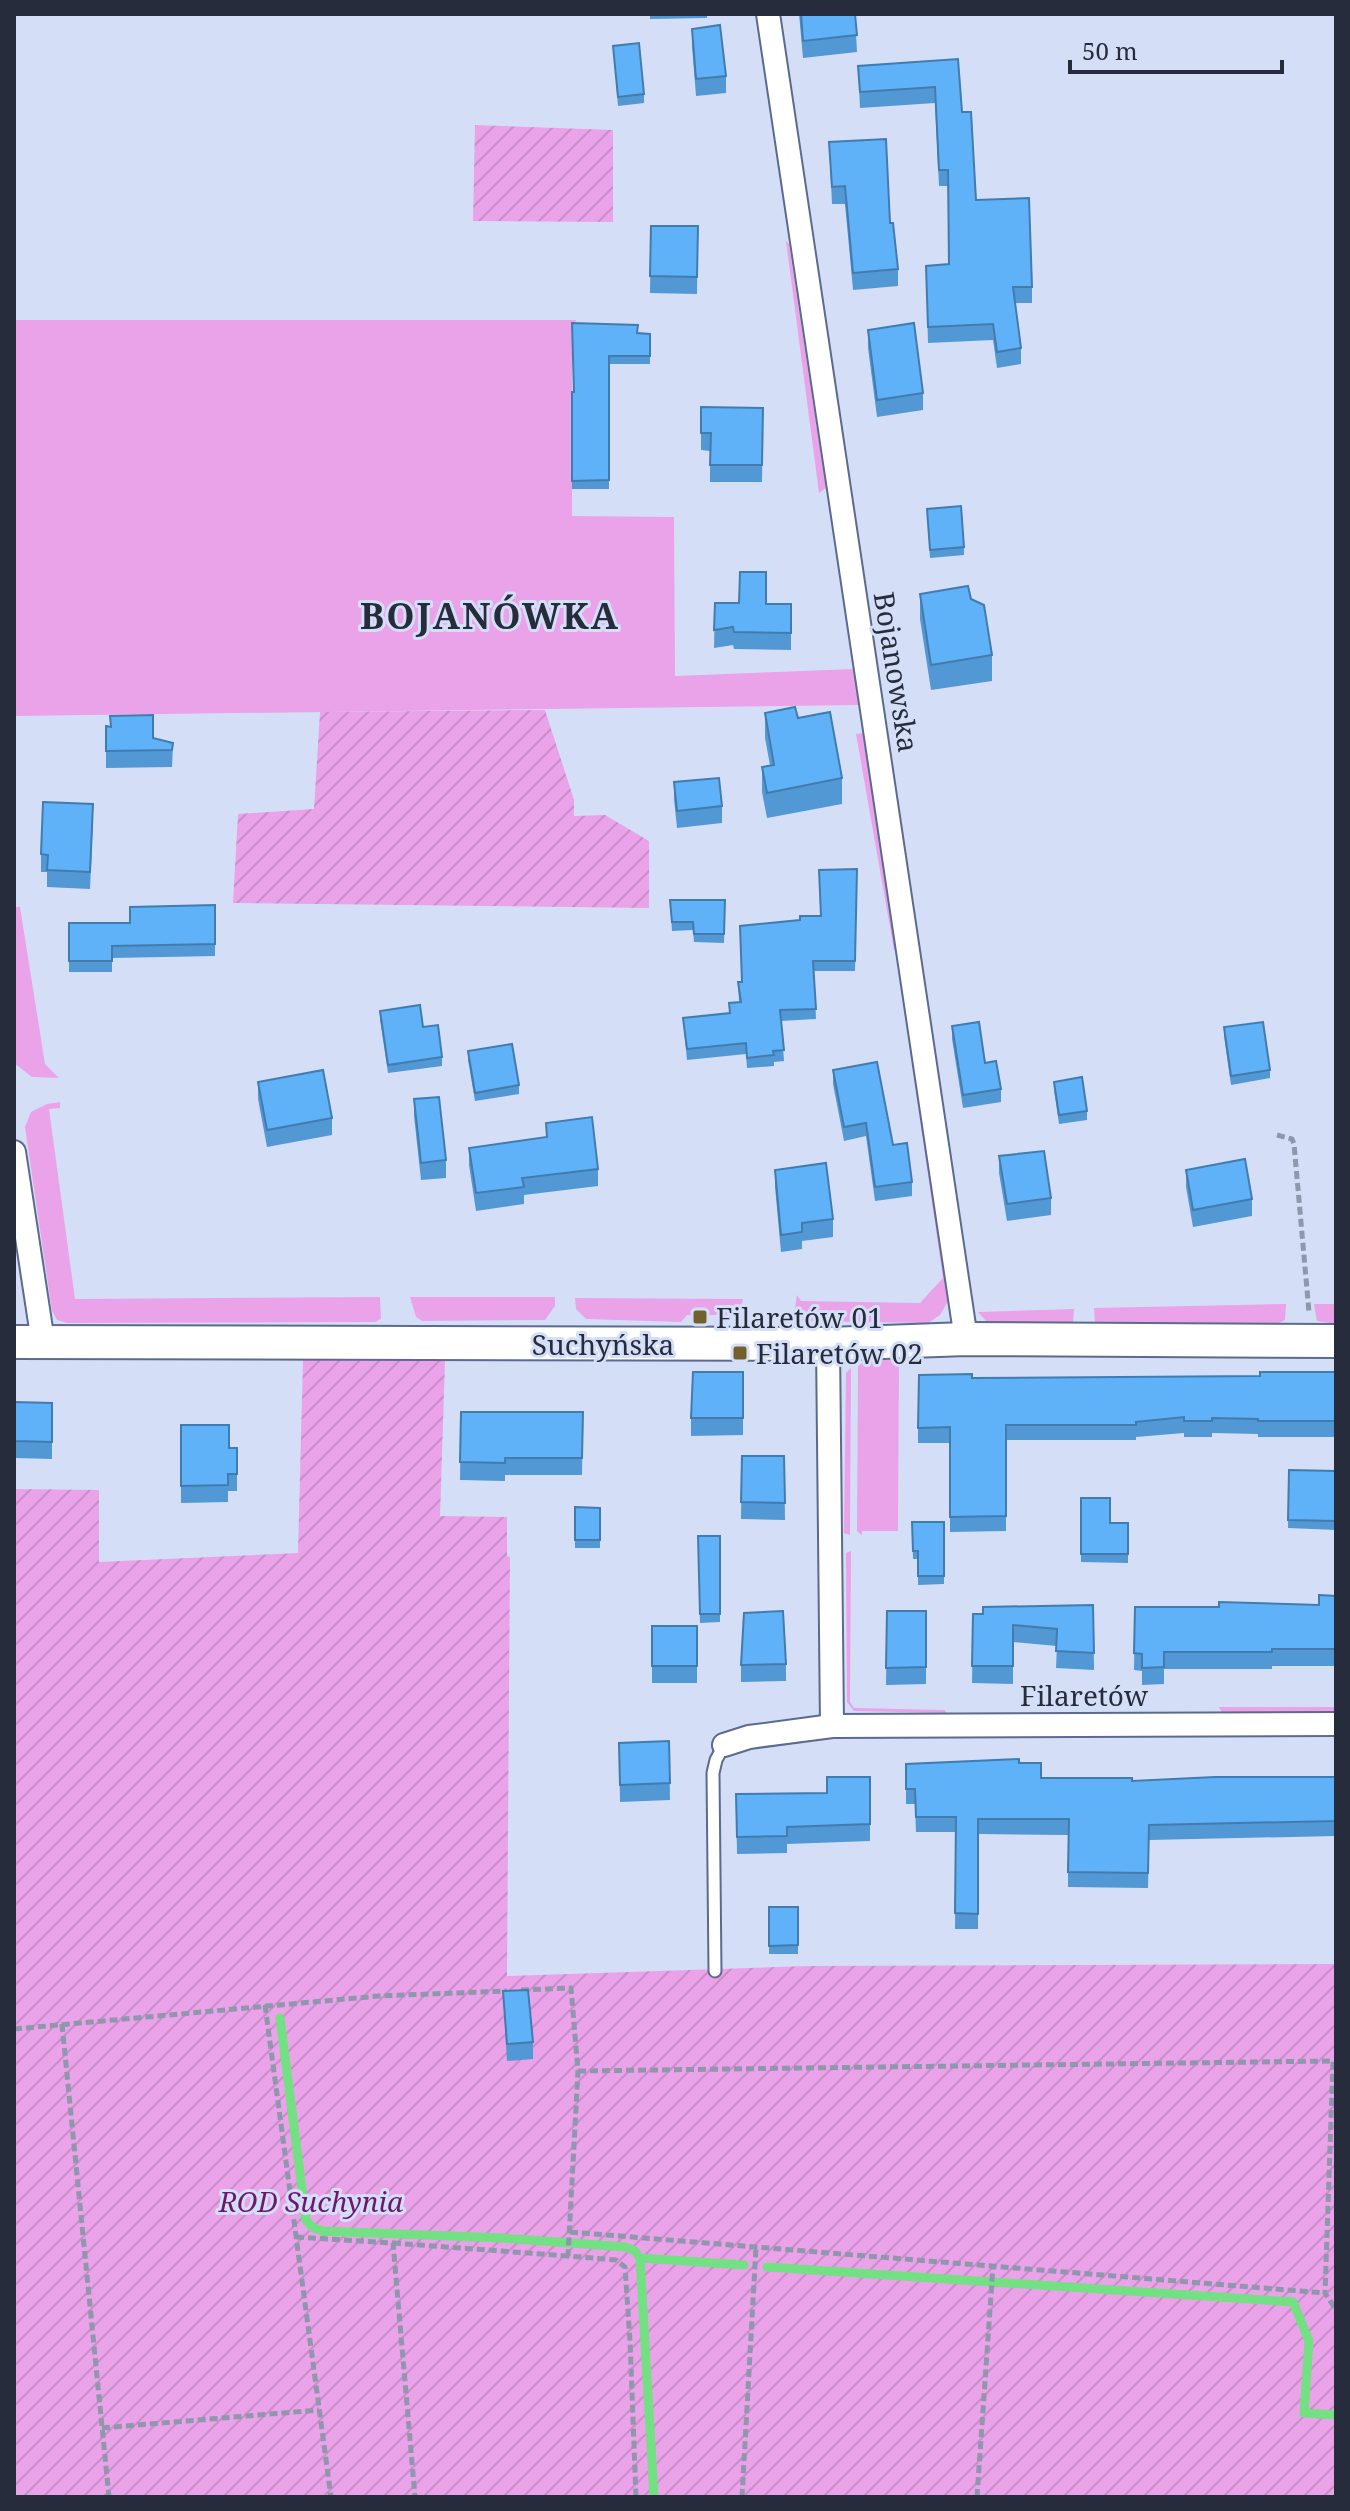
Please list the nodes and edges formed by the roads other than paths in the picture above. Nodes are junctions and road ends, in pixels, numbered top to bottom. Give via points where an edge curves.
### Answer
1 (768, 14) edge
2 (14, 1152) edge
3 (966, 1339) junction
4 (1322, 1341) edge
5 (28, 1342) edge
6 (828, 1344) junction
7 (1336, 1724) edge
8 (832, 1726) junction
9 (724, 1745) joint
10 (715, 1971) dead end

1 - 3 street, Bojanowska
2 - 5 street
3 - 4 street, Suchyńska
3 - 6 street, Suchyńska
5 - 6 street, Suchyńska
6 - 8 street
7 - 8 street, Filaretów
8 - 9 street, Filaretów
9 - 10 lane via 713,1773

